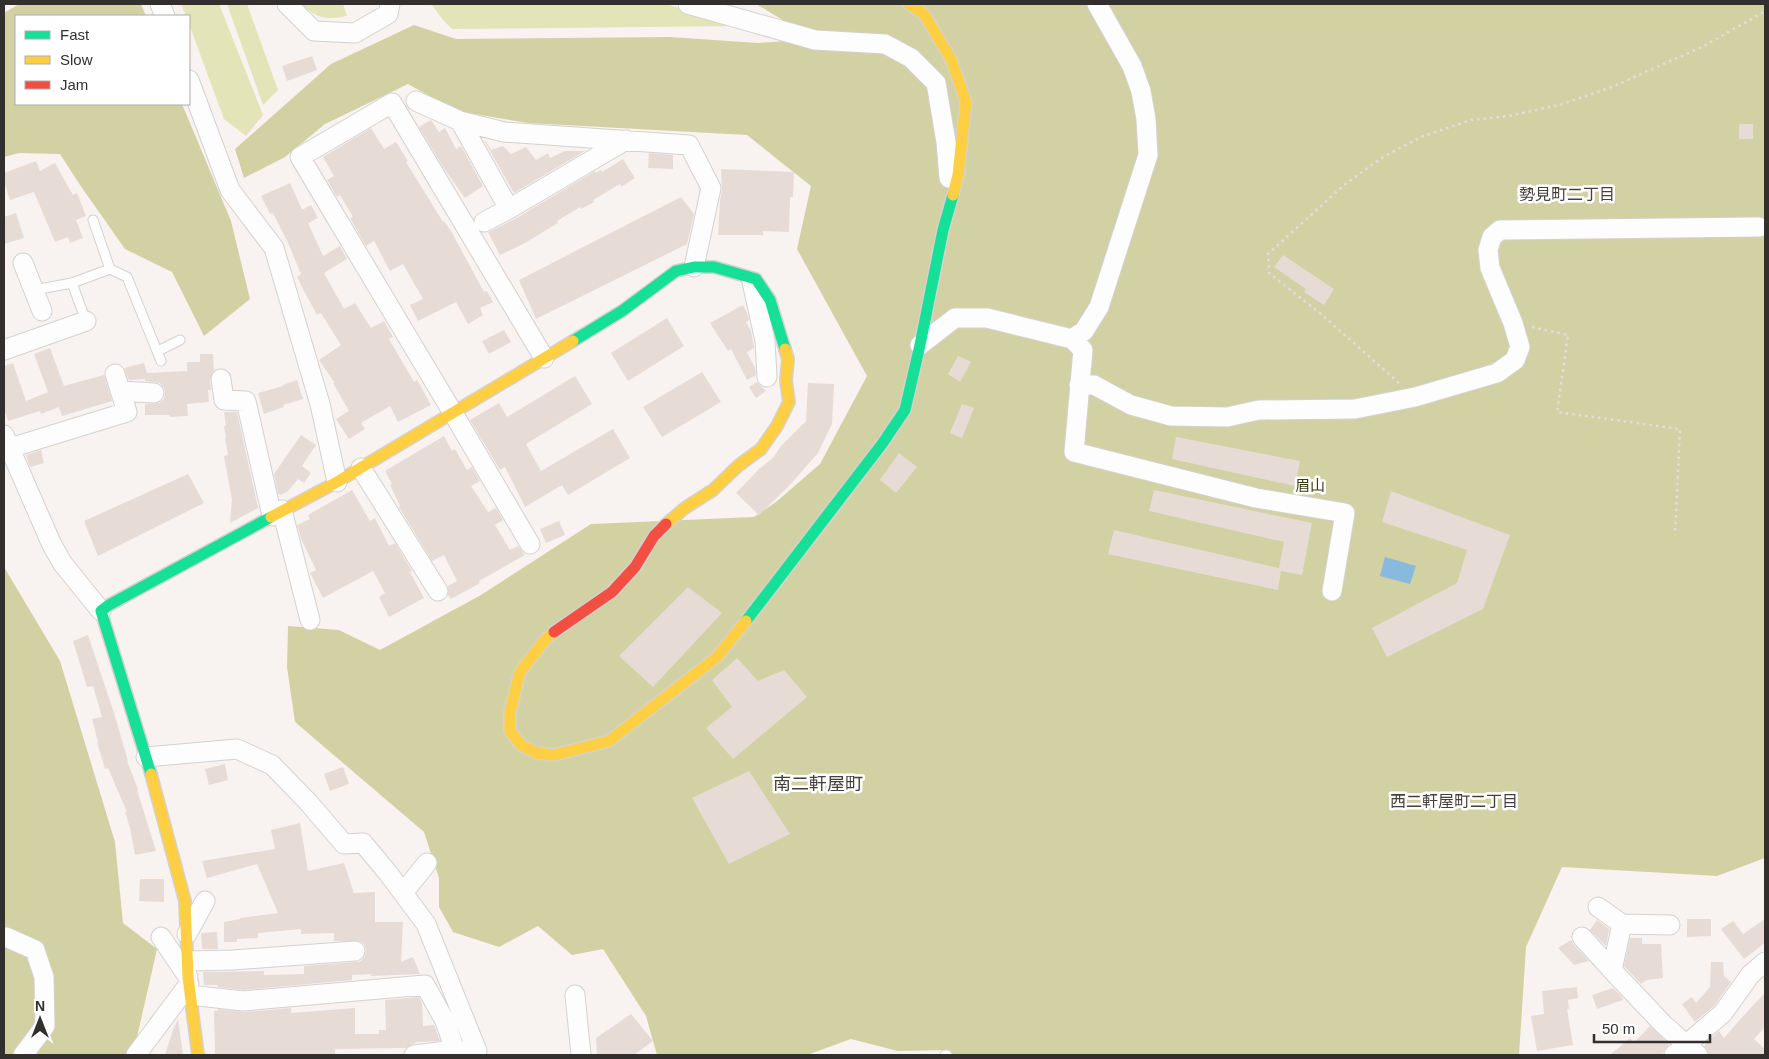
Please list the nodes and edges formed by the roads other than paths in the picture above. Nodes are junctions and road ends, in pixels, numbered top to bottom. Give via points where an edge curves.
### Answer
1 (287, 4) edge
2 (390, 4) edge
3 (688, 4) edge
4 (909, 4) edge
5 (1097, 4) edge
6 (190, 83) edge
7 (416, 100) dead end
8 (460, 121) junction
9 (626, 140) junction
10 (950, 202) junction
11 (508, 209) junction
12 (93, 220) dead end
13 (484, 222) dead end
14 (1759, 227) dead end
15 (24, 263) dead end
16 (694, 267) junction
17 (110, 269) junction
18 (751, 278) junction
19 (72, 283) junction
20 (34, 290) junction
21 (42, 311) dead end
22 (86, 321) joint
23 (1072, 339) junction
24 (180, 340) dead end
25 (920, 345) junction
26 (4, 350) edge
27 (158, 351) junction
28 (544, 358) junction
29 (161, 361) dead end
30 (767, 377) dead end
31 (221, 379) dead end
32 (1079, 385) junction
33 (154, 394) dead end
34 (454, 413) junction
35 (7, 442) edge
36 (361, 468) junction
37 (337, 482) junction
38 (277, 513) junction
39 (530, 544) dead end
40 (438, 591) dead end
41 (1332, 591) dead end
42 (101, 611) junction
43 (310, 620) dead end
44 (146, 757) junction
45 (427, 863) dead end
46 (403, 894) junction
47 (205, 901) dead end
48 (1598, 907) dead end
49 (1622, 924) junction
50 (1670, 925) dead end
51 (186, 935) junction
52 (1582, 936) dead end
53 (6, 937) dead end
54 (161, 937) dead end
55 (355, 951) dead end
56 (1765, 962) edge
57 (1612, 970) junction
58 (188, 979) junction
59 (575, 995) dead end
60 (455, 1050) junction
61 (1686, 1052) edge
62 (478, 1053) edge
63 (23, 1055) edge
64 (136, 1055) edge
65 (198, 1055) edge
66 (414, 1055) edge
67 (581, 1055) edge

1 - 2 street via 314,31 355,33 388,14
3 - 10 street via 815,40 885,44 911,58 936,83 946,142
4 - 10 street via 924,14 951,59 966,102 958,176
5 - 23 street via 1132,66 1141,91 1148,155 1099,306 1084,331
6 - 37 street via 230,190 274,248 320,404
7 - 8 street
8 - 9 street via 504,132
8 - 11 street
9 - 11 street
9 - 16 street via 689,145 710,188
10 - 25 street
11 - 13 street
12 - 17 lane
14 - 32 street via 1500,230 1492,237 1488,250 1490,268 1520,347 1515,360 1498,373 1415,397 1355,409 1259,410 1227,417 1171,416 1131,405 1094,384
15 - 20 street
16 - 18 street via 714,266
16 - 28 street via 676,271 622,311
17 - 19 lane
17 - 27 lane via 128,276
18 - 25 street via 756,279 770,300 788,359 786,381 789,402 761,449 713,490 668,521 654,536 635,567 612,592 561,626 532,655 520,672 510,712 510,731 521,746 536,753 554,755 609,741 717,658 905,410
18 - 30 street via 764,341
19 - 20 lane
19 - 22 lane
20 - 21 street
22 - 26 street
23 - 25 street via 987,318 955,318
23 - 32 street via 1083,350
24 - 27 lane
27 - 29 lane
28 - 34 street
28 - 34 street via 392,103 300,157
31 - 38 street via 224,400 246,401
32 - 41 street via 1074,452 1256,498 1345,512
33 - 35 street via 118,382 127,412
34 - 36 street
34 - 39 street
35 - 42 street via 52,545
36 - 37 street
36 - 40 street
37 - 38 street
38 - 42 street
38 - 43 street
42 - 44 street
44 - 46 street via 237,749 272,765 344,844 362,843
44 - 51 street via 185,901
45 - 46 street
46 - 62 street via 426,924
47 - 51 street
48 - 49 street
49 - 50 street
49 - 57 street
51 - 58 street
52 - 57 street
53 - 63 street via 35,950 44,977 46,1026
54 - 58 street
55 - 58 street via 233,960
56 - 61 street via 1750,975 1722,1013
57 - 61 street
58 - 60 street via 243,1001 425,985 445,1021
58 - 64 street
58 - 65 street
59 - 67 street
60 - 62 street
60 - 66 street

